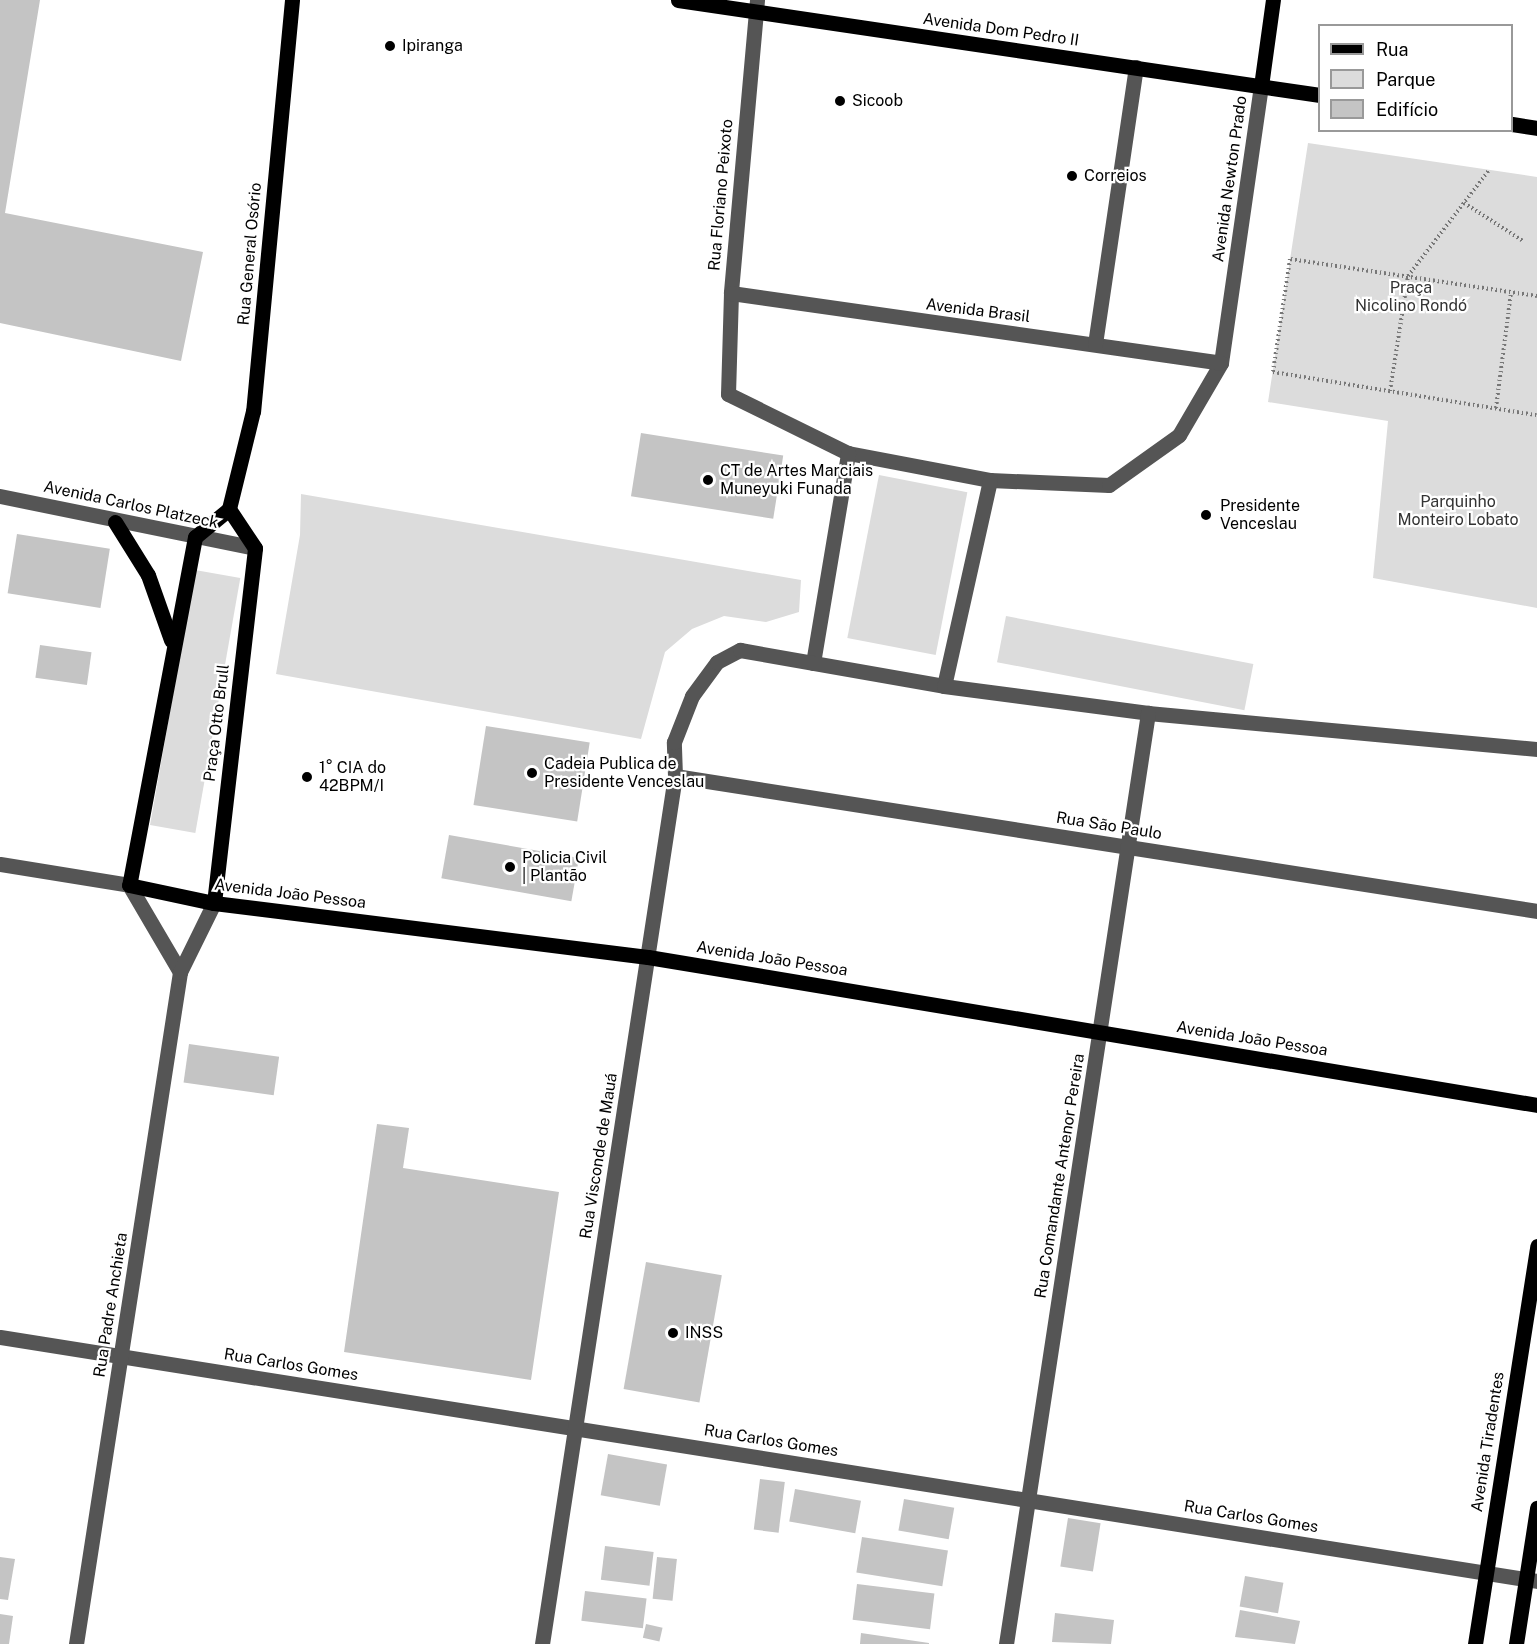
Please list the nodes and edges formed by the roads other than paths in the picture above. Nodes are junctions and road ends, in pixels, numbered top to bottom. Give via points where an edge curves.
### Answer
1 (292, 0) edge
2 (678, 0) edge
3 (1273, 0) edge
4 (756, 6) edge
5 (1136, 67) junction
6 (1262, 86) junction
7 (1318, 95) edge
8 (1513, 124) edge
9 (1537, 128) edge
10 (731, 293) junction
11 (1095, 344) junction
12 (1221, 363) junction
13 (848, 453) junction
14 (990, 480) junction
15 (0, 496) edge
16 (229, 508) junction
17 (115, 522) junction
18 (195, 537) junction
19 (255, 548) junction
20 (172, 644) junction
21 (813, 663) junction
22 (944, 686) junction
23 (1148, 713) junction
24 (1537, 749) edge
25 (675, 776) junction
26 (1128, 847) junction
27 (0, 864) edge
28 (129, 885) junction
29 (214, 903) junction
30 (1537, 911) edge
31 (648, 957) junction
32 (180, 972) junction
33 (1100, 1032) junction
34 (1537, 1105) edge
35 (1537, 1246) edge
36 (0, 1336) edge
37 (122, 1356) junction
38 (576, 1428) junction
39 (1028, 1500) junction
40 (1537, 1508) edge
41 (1486, 1573) junction
42 (1532, 1580) edge
43 (76, 1644) edge
44 (542, 1644) edge
45 (1006, 1644) edge
46 (1475, 1644) edge
47 (1515, 1644) edge

1 - 16 main road, Rua General Osório via 253,411
2 - 4 main road, Avenida Dom Pedro II
3 - 6 main road, Avenida Newton Prado
4 - 5 main road, Avenida Dom Pedro II
4 - 10 street, Rua Floriano Peixoto
5 - 6 main road, Avenida Dom Pedro II
5 - 11 street
6 - 7 main road, Avenida Dom Pedro II
6 - 12 street, Avenida Newton Prado
8 - 9 main road
10 - 11 street, Avenida Brasil
10 - 13 street, Rua Floriano Peixoto via 728,394
11 - 12 street, Avenida Brasil
12 - 14 street via 1179,435 1109,485
13 - 14 street
13 - 21 street
14 - 22 street
15 - 17 street, Avenida Carlos Platzeck
16 - 18 main road
16 - 19 main road
17 - 18 street, Avenida Carlos Platzeck
17 - 20 main road via 148,576
18 - 19 street, Avenida Carlos Platzeck
18 - 20 main road
19 - 29 main road, Praça Otto Brull
20 - 28 main road
21 - 22 street
21 - 25 street, Rua Visconde de Mauá via 740,650 702,678 679,722
22 - 23 street
23 - 24 street
23 - 26 street, Rua Comandante Antenor Pereira
25 - 26 street, Rua São Paulo
25 - 31 street, Rua Visconde de Mauá
26 - 30 street, Rua São Paulo
26 - 33 street, Rua Comandante Antenor Pereira
27 - 28 street, Avenida João Pessoa
28 - 29 main road, Avenida João Pessoa
28 - 32 street
29 - 31 main road, Avenida João Pessoa
29 - 32 street, Rua Padre Anchieta
31 - 33 main road, Avenida João Pessoa
31 - 38 street, Rua Visconde de Mauá
32 - 37 street, Rua Padre Anchieta
33 - 34 main road, Avenida João Pessoa
33 - 39 street, Rua Comandante Antenor Pereira
35 - 41 main road, Avenida Tiradentes
36 - 37 street, Rua Carlos Gomes
37 - 38 street, Rua Carlos Gomes
37 - 43 street, Rua Padre Anchieta
38 - 39 street, Rua Carlos Gomes
38 - 44 street, Rua Visconde de Mauá
39 - 41 street, Rua Carlos Gomes
39 - 45 street, Rua Comandante Antenor Pereira
40 - 42 main road
41 - 42 street, Rua Carlos Gomes
41 - 46 main road, Avenida Tiradentes
42 - 47 main road

